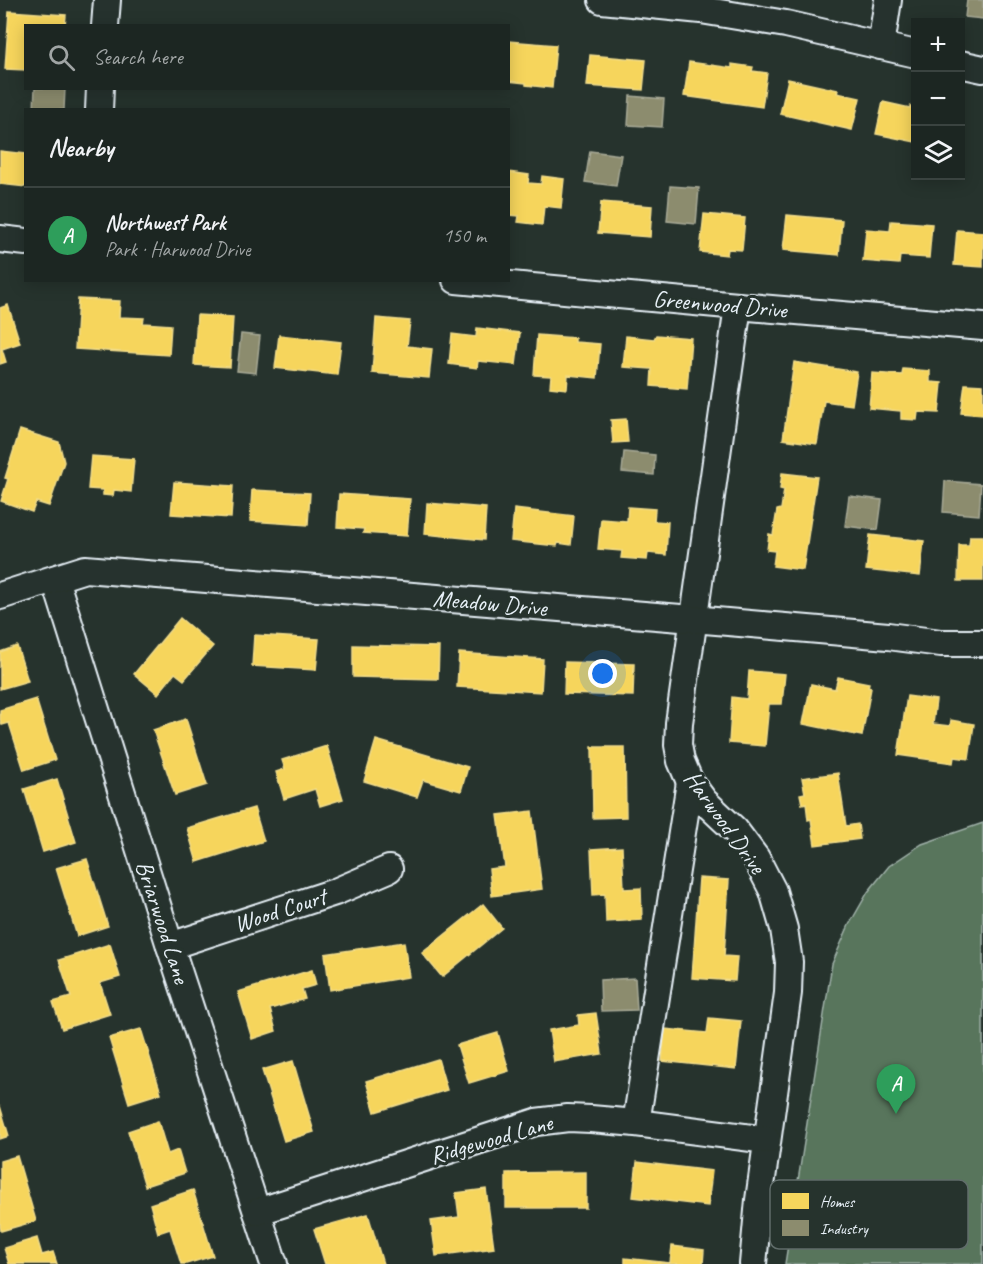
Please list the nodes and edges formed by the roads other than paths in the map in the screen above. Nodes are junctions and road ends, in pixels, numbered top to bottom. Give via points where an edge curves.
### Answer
1 (107, 0) edge
2 (888, 0) edge
3 (618, 1) edge
4 (105, 24) edge
5 (881, 46) junction
6 (911, 53) edge
7 (965, 65) edge
8 (983, 69) edge
9 (100, 90) edge
10 (99, 108) edge
11 (0, 239) edge
12 (24, 242) edge
13 (478, 282) edge
14 (738, 306) junction
15 (983, 327) edge
16 (55, 579) junction
17 (0, 596) edge
18 (693, 619) junction
19 (983, 643) edge
20 (690, 782) junction
21 (389, 869) dead end
22 (170, 946) junction
23 (636, 1123) junction
24 (767, 1140) junction
25 (257, 1212) junction
26 (274, 1264) edge
27 (753, 1264) edge

1 - 4 street
2 - 5 street
3 - 5 street via 786,24
5 - 6 street
7 - 8 street
9 - 10 street
11 - 12 street
13 - 14 street, Greenwood Drive
14 - 15 street, Greenwood Drive
14 - 18 street, Harwood Drive
16 - 17 street, Meadow Drive
16 - 18 street, Meadow Drive via 85,569
16 - 22 street, Briarwood Lane
18 - 19 street, Meadow Drive via 941,643
18 - 20 street, Harwood Drive via 678,723 681,761
20 - 23 street
20 - 24 street, Harwood Drive via 756,858 773,891 784,928 788,993
21 - 22 street, Wood Court via 335,892
22 - 25 street, Briarwood Lane
23 - 24 street, Ridgewood Lane
23 - 25 street, Ridgewood Lane via 568,1118 536,1122
24 - 27 street, Harwood Drive
25 - 26 street, Briarwood Lane

